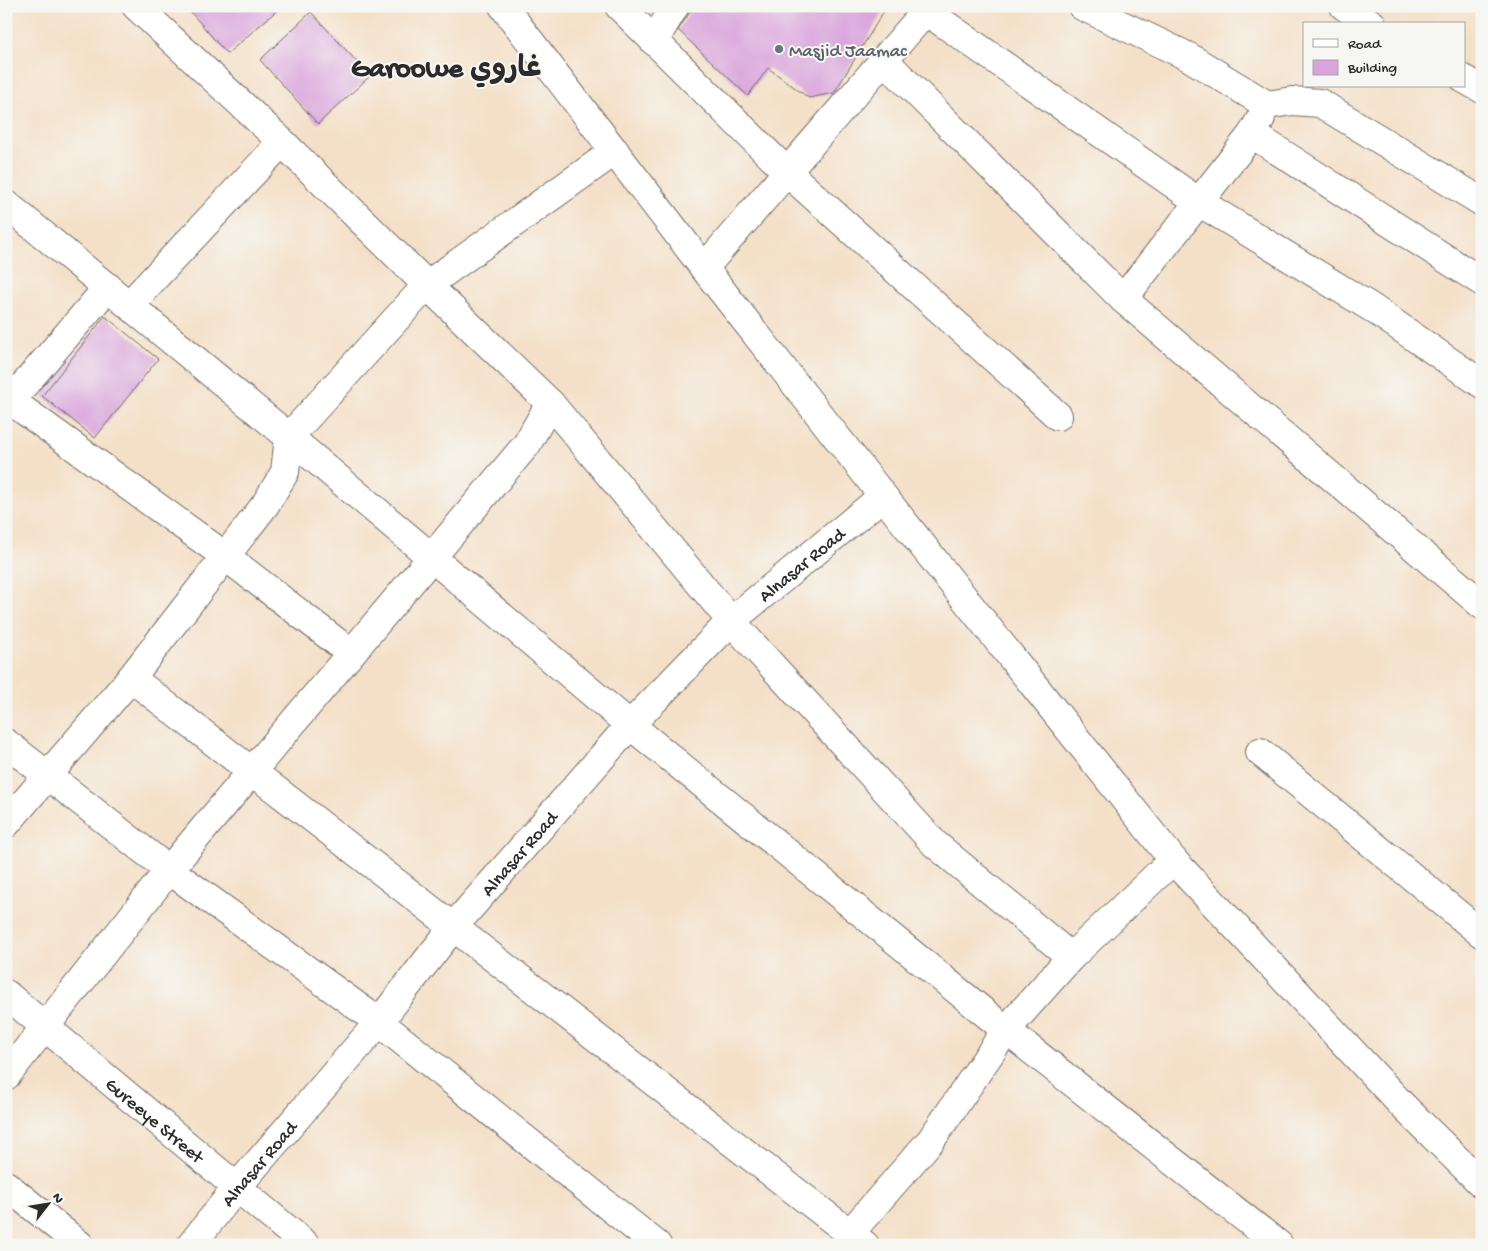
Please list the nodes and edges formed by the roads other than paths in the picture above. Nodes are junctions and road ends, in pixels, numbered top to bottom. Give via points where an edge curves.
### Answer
1 (136, 6) edge
2 (503, 6) edge
3 (619, 6) edge
4 (675, 6) edge
5 (1082, 6) edge
6 (1344, 6) edge
7 (923, 9) edge
8 (1369, 22) edge
9 (654, 41) junction
10 (884, 60) junction
11 (1466, 80) edge
12 (1482, 89) edge
13 (1267, 105) junction
14 (1252, 134) junction
15 (282, 142) junction
16 (615, 151) junction
17 (787, 172) junction
18 (1199, 202) junction
19 (1482, 202) edge
20 (6, 204) edge
21 (704, 268) junction
22 (1482, 282) edge
23 (427, 285) junction
24 (108, 287) junction
25 (1122, 299) junction
26 (129, 305) junction
27 (1482, 384) edge
28 (8, 403) edge
29 (550, 403) junction
30 (1058, 416) dead end
31 (289, 437) junction
32 (883, 496) junction
33 (225, 556) junction
34 (432, 558) junction
35 (1482, 605) edge
36 (731, 622) junction
37 (351, 653) junction
38 (131, 678) junction
39 (630, 725) junction
40 (6, 743) edge
41 (1260, 752) dead end
42 (252, 771) junction
43 (48, 775) junction
44 (6, 824) edge
45 (1173, 860) junction
46 (169, 870) junction
47 (454, 926) junction
48 (1482, 934) edge
49 (1071, 956) junction
50 (6, 994) edge
51 (379, 1022) junction
52 (45, 1027) junction
53 (1006, 1030) junction
54 (6, 1076) edge
55 (1482, 1184) edge
56 (6, 1185) edge
57 (237, 1187) junction
58 (857, 1239) edge
59 (80, 1245) edge
60 (191, 1245) edge
61 (306, 1245) edge
62 (657, 1245) edge
63 (1279, 1245) edge

1 - 15 street
2 - 16 street
3 - 9 street
4 - 9 street
5 - 13 street via 1189,57
6 - 8 street
7 - 10 street
7 - 18 street
9 - 17 street
10 - 17 street
10 - 25 street
11 - 12 street
13 - 14 street
13 - 19 street via 1292,101 1320,103
14 - 18 street
14 - 22 street
15 - 23 street
15 - 26 street
16 - 21 street
16 - 23 street
17 - 21 street
17 - 30 street
18 - 25 street
18 - 27 street via 1372,308
20 - 24 street
21 - 32 street
23 - 29 street
23 - 31 street
24 - 26 street
24 - 28 street
25 - 35 street
26 - 31 street
28 - 33 street
29 - 34 street via 528,444
29 - 36 street
31 - 33 street via 285,472 265,505
31 - 34 street
32 - 36 street, Alnasar Road
32 - 45 street
33 - 37 street
33 - 38 street
34 - 37 street
34 - 39 street
36 - 39 street, Alnasar Road
36 - 49 street via 935,844
37 - 42 street
38 - 42 street
38 - 43 street
39 - 47 street, Alnasar Road
39 - 53 street
40 - 43 street
41 - 48 street
42 - 46 street
42 - 47 street
43 - 44 street
43 - 46 street
45 - 49 street
45 - 55 street via 1403,1106
46 - 51 street
46 - 52 street
47 - 51 street, Alnasar Road
47 - 58 street
49 - 53 street
50 - 52 street, Gureeye Street
51 - 57 street, Alnasar Road
51 - 62 street
52 - 54 street
52 - 57 street, Gureeye Street
53 - 58 street via 931,1140
53 - 63 street
56 - 59 street
57 - 60 street, Alnasar Road
57 - 61 street, Gureeye Street

